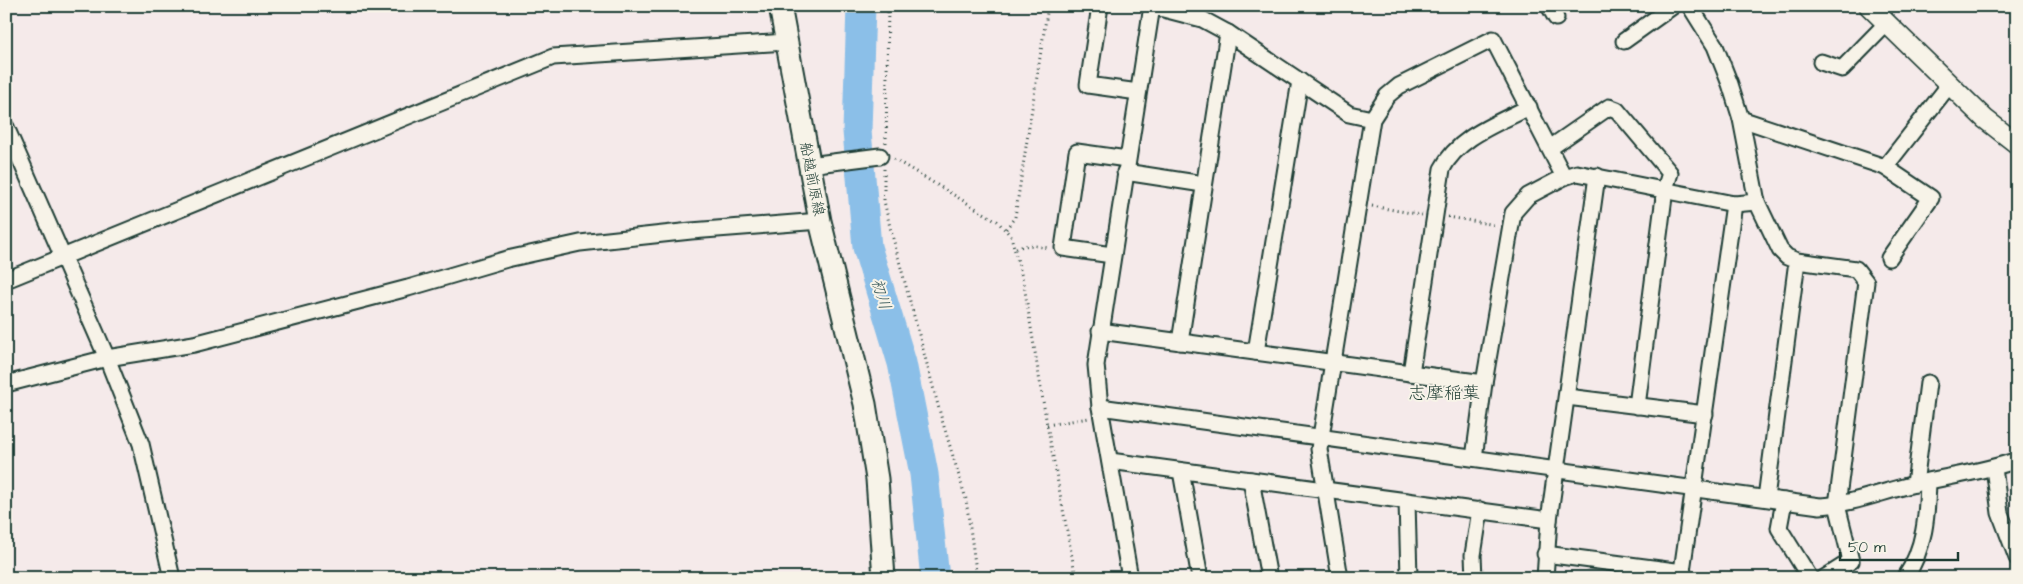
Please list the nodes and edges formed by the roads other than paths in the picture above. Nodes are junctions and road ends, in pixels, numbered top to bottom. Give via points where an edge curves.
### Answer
1 (780, 6) edge
2 (1100, 6) edge
3 (1152, 6) edge
4 (1672, 6) edge
5 (1690, 6) edge
6 (1869, 6) edge
7 (1887, 23) junction
8 (1228, 33) junction
9 (786, 42) junction
10 (1624, 42) dead end
11 (1822, 62) dead end
12 (1300, 81) junction
13 (1950, 84) junction
14 (1138, 92) junction
15 (1528, 107) junction
16 (1372, 119) junction
17 (1741, 119) junction
18 (6, 127) edge
19 (2017, 144) edge
20 (1550, 148) junction
21 (883, 157) road end
22 (809, 165) junction
23 (1126, 166) junction
24 (1885, 167) junction
25 (1597, 176) junction
26 (1564, 177) junction
27 (1203, 184) junction
28 (1665, 190) junction
29 (1757, 202) junction
30 (1734, 204) junction
31 (820, 221) junction
32 (1112, 255) junction
33 (62, 256) junction
34 (1888, 258) dead end
35 (1797, 261) junction
36 (6, 280) edge
37 (1100, 331) junction
38 (1180, 342) junction
39 (1256, 352) junction
40 (107, 358) junction
41 (1334, 363) junction
42 (1412, 374) junction
43 (1484, 383) junction
44 (1928, 383) dead end
45 (6, 384) edge
46 (1567, 396) junction
47 (1637, 406) junction
48 (1101, 411) junction
49 (1705, 414) junction
50 (1321, 437) junction
51 (1474, 458) junction
52 (2017, 460) edge
53 (1110, 461) junction
54 (1994, 468) junction
55 (1558, 469) junction
56 (1181, 471) junction
57 (1251, 480) junction
58 (1922, 482) junction
59 (1695, 488) junction
60 (1325, 490) junction
61 (1766, 498) junction
62 (1408, 501) junction
63 (1784, 501) junction
64 (1837, 505) junction
65 (1480, 510) junction
66 (1549, 520) junction
67 (1545, 554) junction
68 (2017, 558) edge
69 (1682, 575) edge
70 (172, 578) edge
71 (884, 578) edge
72 (1130, 578) edge
73 (1200, 578) edge
74 (1269, 578) edge
75 (1340, 578) edge
76 (1409, 578) edge
77 (1474, 578) edge
78 (1545, 578) edge
79 (1810, 578) edge
80 (1824, 578) edge
81 (1905, 578) edge

1 - 9 main road, 船越前原線
2 - 14 street via 1088,85
3 - 8 street via 1202,19
3 - 14 street
4 - 10 street
5 - 17 street via 1715,46
6 - 7 street
7 - 11 street via 1842,68
7 - 13 street
8 - 12 street
8 - 27 street
9 - 22 main road, 船越前原線
9 - 33 street via 553,58
12 - 16 street via 1349,114
12 - 39 street
13 - 19 street via 1985,119
13 - 24 street
14 - 23 street
15 - 16 street via 1493,39 1399,86 1387,96
15 - 20 street
15 - 42 street via 1463,142 1450,154 1442,169
16 - 41 street
17 - 24 street
17 - 29 street
18 - 33 street
20 - 26 street
20 - 28 street via 1609,107 1617,110 1670,173
21 - 22 street
22 - 31 main road, 船越前原線
23 - 27 street
23 - 32 street
23 - 32 street via 1077,152 1064,248
24 - 34 street via 1931,198
25 - 26 street via 1577,173
25 - 28 street
25 - 46 street
26 - 43 street via 1528,196 1513,213
27 - 38 street
28 - 30 street
28 - 47 street
29 - 30 street
29 - 35 street via 1780,250
30 - 49 street
31 - 40 street via 580,244 507,259 194,344
31 - 71 main road, 船越前原線 via 865,404 878,479
32 - 37 street
33 - 36 street
33 - 40 street
35 - 61 street
35 - 64 street via 1856,269 1866,282
37 - 38 street
37 - 48 street via 1096,365
38 - 39 street
39 - 41 street
40 - 45 street
40 - 70 street via 141,444
41 - 42 street
41 - 50 street
42 - 43 street
43 - 51 street
44 - 58 street
46 - 47 street
46 - 55 street
47 - 49 street
48 - 50 street
48 - 53 street
49 - 59 street
50 - 51 street
50 - 60 street via 1319,449
51 - 55 street
52 - 54 street
53 - 56 street
53 - 72 street
54 - 58 street
54 - 68 street via 2000,513
55 - 59 street
55 - 66 street
56 - 57 street
56 - 73 street
57 - 60 street
57 - 74 street
58 - 64 street
58 - 81 street via 1924,536
59 - 61 street
59 - 69 street
60 - 62 street
60 - 75 street
61 - 63 street
62 - 65 street
62 - 76 street
63 - 64 street
63 - 79 street via 1779,528
64 - 80 street via 1851,561
65 - 66 street
65 - 77 street via 1473,555
66 - 67 street
67 - 69 street
67 - 78 street

